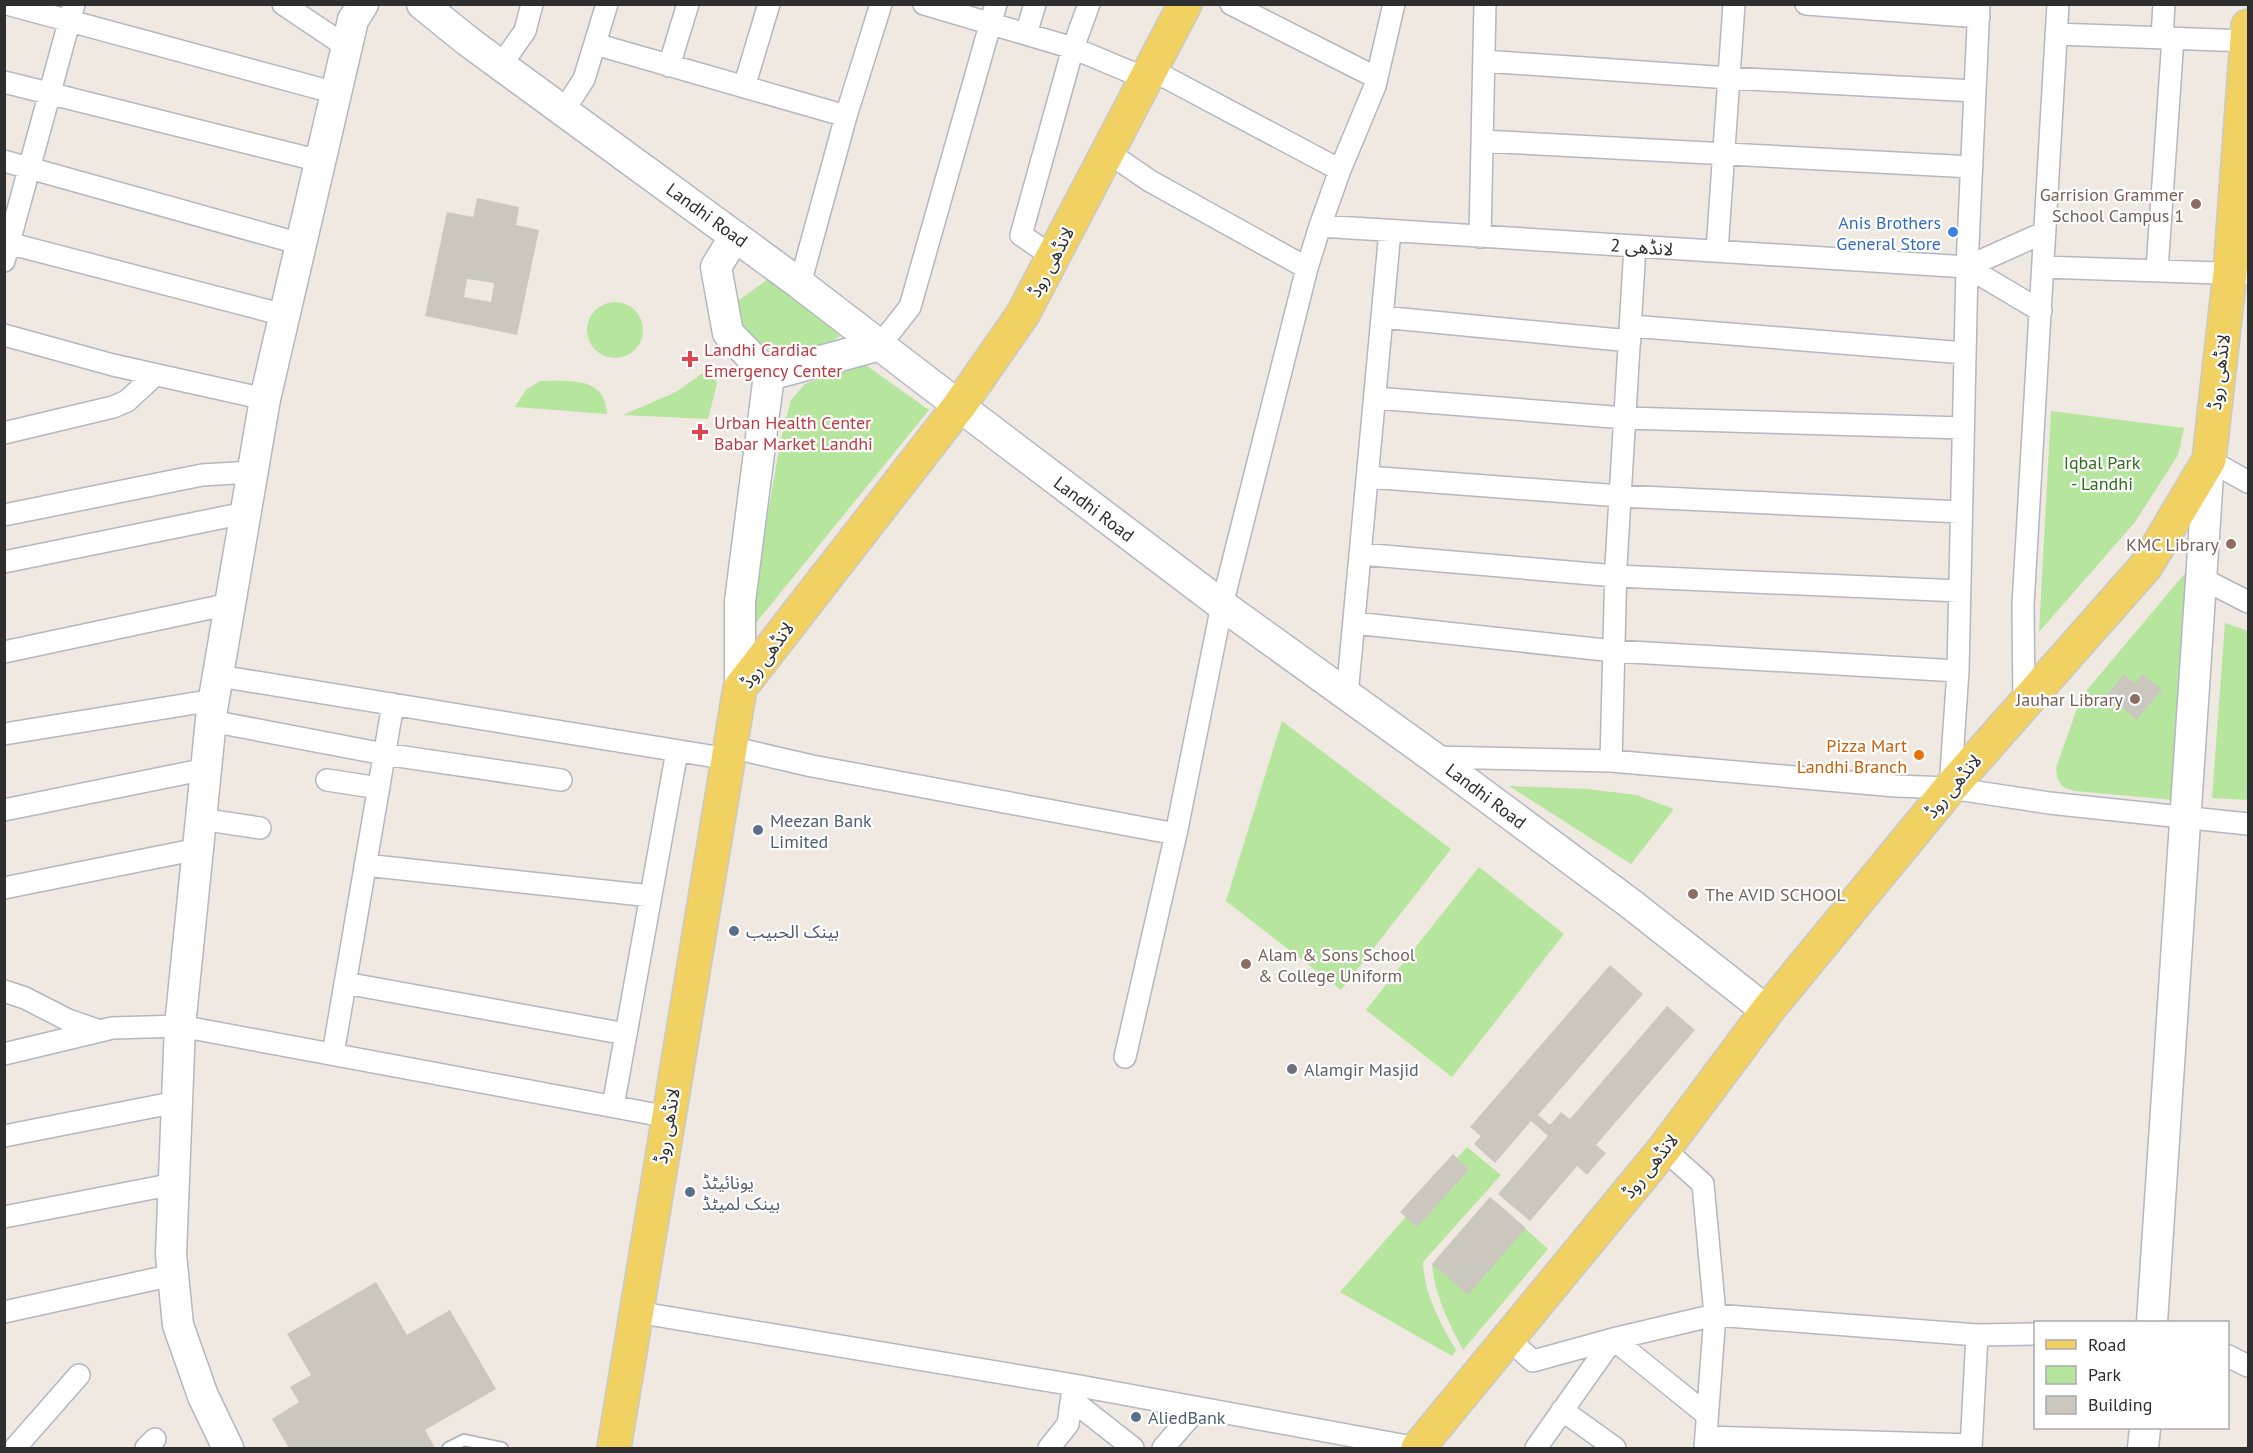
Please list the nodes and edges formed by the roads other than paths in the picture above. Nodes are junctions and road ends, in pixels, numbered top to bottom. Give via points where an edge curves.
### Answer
1 (7, 4) edge
2 (283, 4) edge
3 (363, 4) edge
4 (422, 4) edge
5 (532, 4) edge
6 (607, 4) edge
7 (688, 4) edge
8 (769, 4) edge
9 (881, 4) edge
10 (924, 4) edge
11 (1035, 4) edge
12 (1089, 4) edge
13 (1185, 4) edge
14 (1231, 4) edge
15 (1394, 4) edge
16 (1485, 4) edge
17 (1734, 4) edge
18 (1806, 4) edge
19 (2058, 4) edge
20 (2164, 4) edge
21 (1979, 11) edge
22 (72, 13) edge
23 (993, 14) edge
24 (2248, 33) edge
25 (1026, 34) junction
26 (2056, 34) junction
27 (2168, 38) junction
28 (595, 44) junction
29 (347, 47) junction
30 (1073, 48) junction
31 (1484, 62) junction
32 (501, 65) junction
33 (669, 66) junction
34 (1149, 74) junction
35 (1377, 78) junction
36 (1729, 78) junction
37 (4, 82) edge
38 (744, 87) junction
39 (1975, 91) junction
40 (336, 93) junction
41 (50, 94) junction
42 (564, 110) junction
43 (846, 116) junction
44 (1482, 141) junction
45 (1109, 153) junction
46 (1724, 154) junction
47 (4, 161) edge
48 (320, 161) junction
49 (1972, 167) junction
50 (30, 169) junction
51 (1340, 170) junction
52 (1319, 227) junction
53 (1390, 231) junction
54 (2045, 232) junction
55 (735, 236) junction
56 (1480, 237) junction
57 (300, 244) junction
58 (1635, 246) junction
59 (6, 249) edge
60 (1718, 251) junction
61 (1053, 257) junction
62 (1967, 267) junction
63 (2043, 267) junction
64 (1307, 268) junction
65 (2157, 270) junction
66 (2239, 273) edge
67 (800, 284) junction
68 (2041, 311) junction
69 (284, 315) junction
70 (1383, 317) junction
71 (1630, 333) junction
72 (6, 337) edge
73 (880, 345) junction
74 (1965, 353) junction
75 (155, 375) junction
76 (769, 375) junction
77 (1375, 398) junction
78 (265, 399) junction
79 (958, 406) junction
80 (1625, 417) junction
81 (1963, 428) junction
82 (4, 433) edge
83 (2208, 460) junction
84 (252, 472) junction
85 (1368, 477) junction
86 (2248, 482) edge
87 (1620, 496) junction
88 (1961, 512) junction
89 (245, 513) junction
90 (4, 515) edge
91 (1360, 554) junction
92 (4, 562) edge
93 (1616, 576) junction
94 (2201, 578) junction
95 (1960, 591) junction
96 (2248, 602) edge
97 (230, 604) junction
98 (1222, 605) junction
99 (1354, 622) junction
100 (1614, 651) junction
101 (4, 652) edge
102 (1958, 671) junction
103 (740, 688) junction
104 (1347, 695) junction
105 (215, 699) junction
106 (393, 704) junction
107 (2024, 705) junction
108 (4, 734) edge
109 (677, 751) junction
110 (729, 753) junction
111 (384, 754) junction
112 (1433, 757) junction
113 (1611, 761) junction
114 (206, 769) junction
115 (327, 780) dead end
116 (561, 780) dead end
117 (379, 788) junction
118 (1950, 788) junction
119 (4, 810) edge
120 (2185, 816) junction
121 (201, 819) junction
122 (2248, 824) edge
123 (260, 828) dead end
124 (1176, 834) junction
125 (198, 849) junction
126 (365, 865) junction
127 (4, 888) edge
128 (651, 896) junction
129 (345, 982) junction
130 (4, 991) edge
131 (1767, 1011) junction
132 (180, 1026) junction
133 (100, 1031) junction
134 (626, 1034) junction
135 (4, 1054) edge
136 (333, 1054) junction
137 (1125, 1057) dead end
138 (177, 1102) junction
139 (613, 1106) junction
140 (669, 1117) junction
141 (4, 1136) edge
142 (1664, 1149) junction
143 (174, 1184) junction
144 (4, 1217) edge
145 (173, 1275) junction
146 (4, 1312) edge
147 (636, 1312) junction
148 (1715, 1315) junction
149 (2152, 1321) edge
150 (2034, 1334) edge
151 (1977, 1335) junction
152 (1508, 1339) junction
153 (1613, 1339) junction
154 (2229, 1356) edge
155 (2248, 1366) edge
156 (79, 1375) dead end
157 (1073, 1393) junction
158 (1197, 1409) junction
159 (1562, 1410) junction
160 (1706, 1414) junction
161 (2145, 1429) edge
162 (1705, 1443) edge
163 (1971, 1447) edge
164 (1418, 1448) edge
165 (15, 1449) edge
166 (228, 1449) edge
167 (448, 1449) edge
168 (502, 1449) edge
169 (614, 1449) edge
170 (1049, 1449) edge
171 (1132, 1449) edge
172 (1163, 1449) edge
173 (1536, 1449) edge
174 (1615, 1449) edge
175 (2143, 1449) edge

1 - 22 street
2 - 29 street
3 - 29 street
4 - 32 street, Landhi Road
5 - 32 street via 525,31
6 - 28 street
7 - 33 street
8 - 38 street
9 - 43 street
10 - 23 street
11 - 25 street
12 - 30 street
13 - 34 main road, لانڈھی روڈ
14 - 35 street
15 - 35 street
16 - 31 street
17 - 36 street
18 - 21 street
19 - 26 street
20 - 27 street
21 - 39 street
22 - 40 street
22 - 41 street
23 - 25 street
23 - 73 street via 910,307
24 - 27 street
24 - 66 main road, لانڈھی روڈ
25 - 30 street
26 - 27 street
26 - 54 street
27 - 65 street
28 - 33 street
28 - 42 street via 584,79
29 - 40 street
30 - 34 street
30 - 61 street via 1021,235
31 - 36 street
31 - 44 street
32 - 42 street, Landhi Road
33 - 38 street
34 - 45 main road, لانڈھی روڈ
34 - 51 street
35 - 51 street
36 - 39 street
36 - 46 street
37 - 41 street
38 - 43 street
39 - 49 street
40 - 48 street
41 - 48 street
41 - 50 street
42 - 55 street, Landhi Road
43 - 67 street
44 - 46 street
44 - 56 street
45 - 61 main road, لانڈھی روڈ
45 - 64 street via 1150,181
46 - 49 street
46 - 60 street
47 - 50 street
48 - 57 street
49 - 62 street
50 - 57 street
50 - 59 street
51 - 52 street
52 - 53 street, لانڈھی 2
52 - 64 street
53 - 56 street, لانڈھی 2
53 - 70 street
54 - 62 street
54 - 63 street
55 - 67 street, Landhi Road
55 - 76 street via 716,267 728,333
56 - 58 street, لانڈھی 2
57 - 69 street
58 - 60 street, لانڈھی 2
58 - 71 street
59 - 69 street
60 - 62 street, لانڈھی 2
61 - 79 main road, لانڈھی روڈ via 1023,314
62 - 68 street
62 - 74 street
63 - 65 street
63 - 68 street
64 - 98 street
65 - 66 street
66 - 83 main road, لانڈھی روڈ
67 - 73 street, Landhi Road
68 - 107 street via 2023,605
69 - 78 street
70 - 71 street
70 - 77 street
71 - 74 street
71 - 80 street
72 - 75 street
73 - 76 street
73 - 79 street, Landhi Road
74 - 81 street
75 - 78 street
75 - 82 street via 128,401
76 - 103 street via 740,601
77 - 80 street
77 - 85 street
78 - 84 street
79 - 98 street, Landhi Road
79 - 103 main road, لانڈھی روڈ
80 - 81 street
80 - 87 street
81 - 88 street
83 - 86 street
83 - 94 street
83 - 107 main road, لانڈھی روڈ via 2146,566
84 - 89 street
84 - 90 street via 202,475
85 - 87 street
85 - 91 street
87 - 88 street
87 - 93 street
88 - 95 street
89 - 92 street
89 - 97 street
91 - 93 street
91 - 99 street
93 - 95 street
93 - 100 street
94 - 96 street
94 - 120 street
95 - 102 street
97 - 101 street
97 - 105 street
98 - 104 street, Landhi Road
98 - 124 street
99 - 100 street
99 - 104 street
100 - 102 street
100 - 113 street
102 - 118 street
103 - 110 main road, لانڈھی روڈ
104 - 112 street, Landhi Road
105 - 106 street
105 - 108 street
105 - 111 street
105 - 114 street
106 - 109 street
106 - 111 street
107 - 118 main road, لانڈھی روڈ
109 - 110 street
109 - 128 street
110 - 124 street
110 - 140 main road, لانڈھی روڈ
111 - 116 street
111 - 117 street
112 - 113 street
112 - 131 street, Landhi Road
113 - 118 street
114 - 119 street
114 - 121 street
115 - 117 street
117 - 126 street
118 - 120 street via 2049,803
118 - 131 main road, لانڈھی روڈ
120 - 122 street
120 - 149 street
121 - 123 street
121 - 125 street
124 - 137 street
125 - 127 street
125 - 132 street
126 - 128 street
126 - 129 street
128 - 134 street
129 - 134 street
129 - 136 street
130 - 133 street
131 - 142 main road, لانڈھی روڈ
132 - 133 street
132 - 136 street
132 - 138 street
133 - 135 street
134 - 139 street
136 - 139 street
138 - 141 street
138 - 143 street
139 - 140 street
140 - 147 main road, لانڈھی روڈ
142 - 148 street via 1703,1184
142 - 152 main road, لانڈھی روڈ
143 - 144 street
143 - 145 street
145 - 146 street
145 - 166 street via 177,1325
147 - 157 street
147 - 169 main road, لانڈھی روڈ
148 - 151 street
148 - 153 street
148 - 160 street
150 - 151 street
151 - 163 street
152 - 153 street via 1533,1361
152 - 164 main road, لانڈھی روڈ
153 - 159 street
153 - 160 street
154 - 155 street
156 - 165 street
157 - 158 street
157 - 170 street via 1068,1424
157 - 171 street
158 - 164 street
158 - 172 street
159 - 173 street
159 - 174 street
160 - 162 street
161 - 175 street
162 - 163 street
167 - 168 lane via 464,1440

